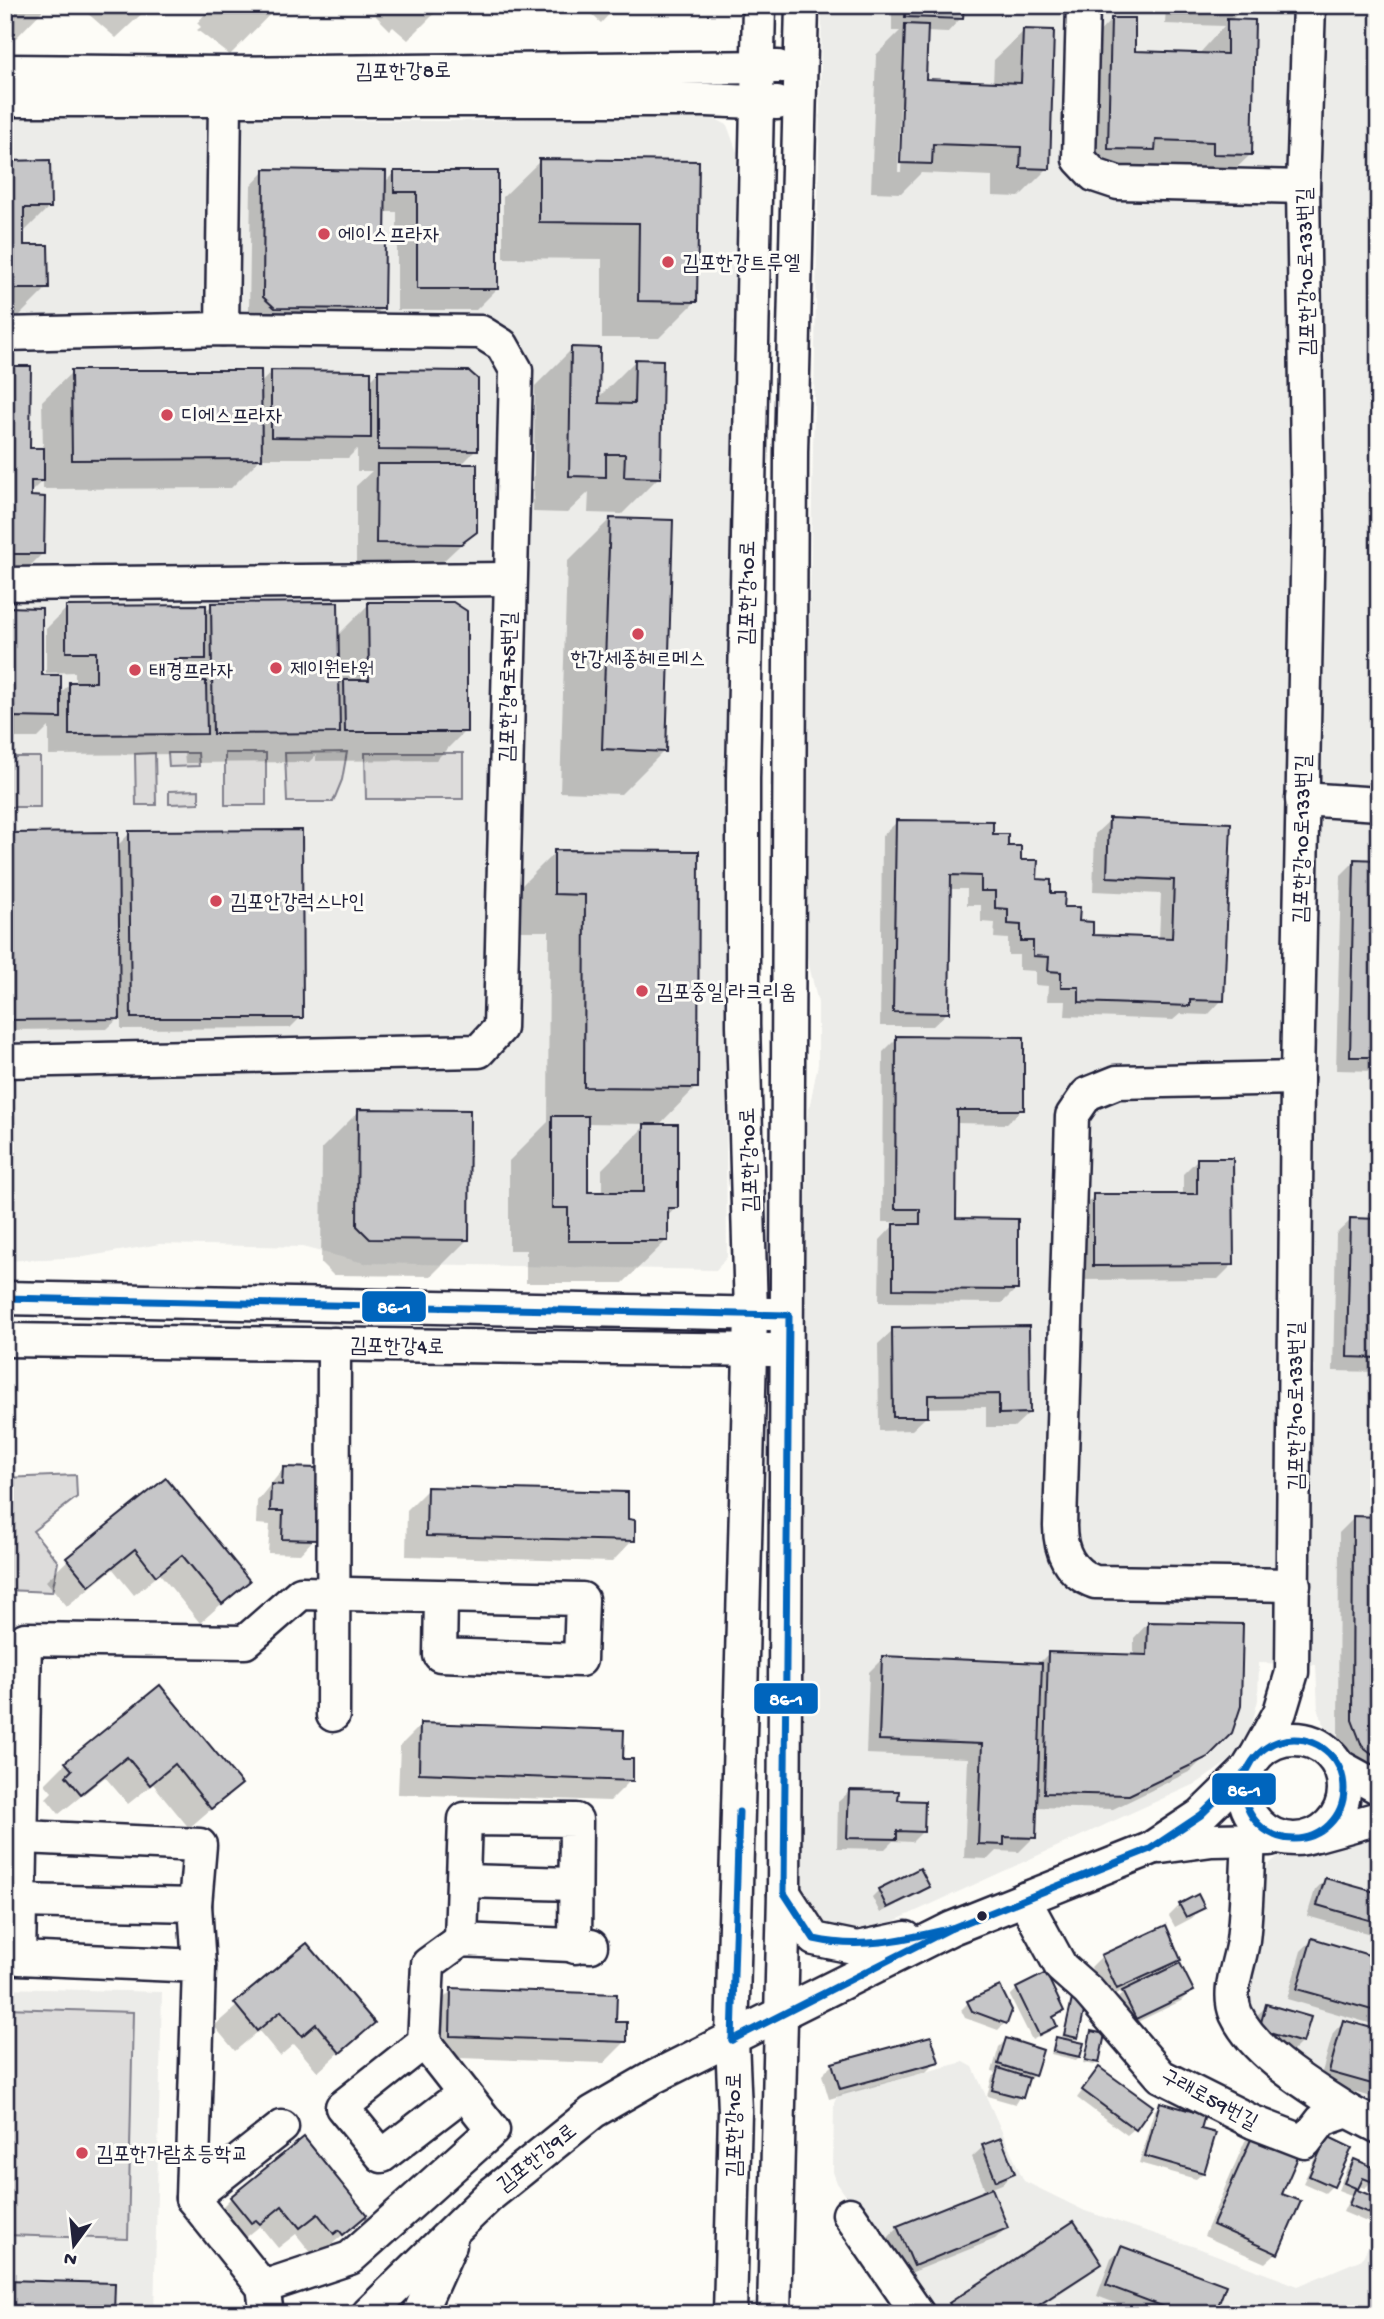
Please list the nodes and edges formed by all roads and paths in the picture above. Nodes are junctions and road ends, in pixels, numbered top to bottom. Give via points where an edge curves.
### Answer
1 (759, 5) edge
2 (802, 5) edge
3 (1083, 5) edge
4 (1308, 5) edge
5 (756, 66) junction
6 (800, 67) junction
7 (5, 71) edge
8 (5, 100) edge
9 (225, 102) junction
10 (755, 102) junction
11 (798, 105) junction
12 (1303, 187) junction
13 (222, 329) junction
14 (5, 334) edge
15 (509, 579) junction
16 (5, 584) edge
17 (1302, 799) junction
18 (1379, 804) edge
19 (5, 1061) edge
20 (1297, 1078) junction
21 (5, 1298) edge
22 (751, 1314) junction
23 (789, 1315) junction
24 (5, 1340) edge
25 (334, 1344) junction
26 (788, 1349) junction
27 (749, 1350) junction
28 (1294, 1585) junction
29 (333, 1594) junction
30 (441, 1597) junction
31 (1292, 1672) junction
32 (332, 1715) dead end
33 (1333, 1759) junction
34 (1251, 1764) junction
35 (1379, 1788) edge
36 (1379, 1818) edge
37 (1315, 1835) junction
38 (23, 1837) junction
39 (1250, 1839) junction
40 (1283, 1839) junction
41 (1150, 1849) junction
42 (464, 1881) junction
43 (574, 1884) junction
44 (783, 1893) junction
45 (1024, 1899) junction
46 (20, 1901) junction
47 (195, 1905) junction
48 (952, 1928) junction
49 (461, 1940) junction
50 (199, 1966) junction
51 (778, 2014) junction
52 (732, 2040) junction
53 (424, 2042) junction
54 (464, 2094) junction
55 (1348, 2111) junction
56 (282, 2127) dead end
57 (1379, 2127) edge
58 (192, 2198) junction
59 (849, 2214) dead end
60 (458, 2227) junction
61 (265, 2301) edge
62 (368, 2314) edge
63 (419, 2314) edge
64 (730, 2314) edge
65 (774, 2314) edge
66 (918, 2314) edge

1 - 5 street, 김포한강10로
2 - 6 street, 김포한강10로
3 - 12 street via 1079,159 1094,175 1118,183
4 - 12 street, 김포한강10로133번길
5 - 6 street, 김포한강8로
5 - 7 street, 김포한강8로
5 - 10 street, 김포한강10로
6 - 11 street, 김포한강10로
8 - 9 street, 김포한강8로
9 - 10 street, 김포한강8로
9 - 13 street
10 - 11 street, 김포한강8로
10 - 22 street, 김포한강10로 via 743,779 743,1024
11 - 23 street, 김포한강10로 via 788,781
12 - 17 street, 김포한강10로133번길 via 1308,525
13 - 14 street, 김포한강9로75번길
13 - 15 street, 김포한강9로75번길 via 481,332 502,345 516,370
15 - 16 street
15 - 19 street, 김포한강9로75번길 via 500,1028 479,1051
17 - 18 street
17 - 20 street, 김포한강10로133번길
20 - 28 street, 김포한강10로133번길
20 - 28 street via 1117,1083 1087,1094 1072,1116 1060,1526 1060,1541 1069,1563 1095,1582
21 - 22 street, 김포한강4로
22 - 23 street, 김포한강4로
22 - 27 street, 김포한강10로
23 - 26 street, 김포한강10로
24 - 25 street, 김포한강4로
25 - 27 street, 김포한강4로
25 - 29 street
26 - 27 street, 김포한강4로
26 - 44 street, 김포한강10로
27 - 52 street, 김포한강10로
28 - 31 street, 김포한강10로133번길
29 - 30 street
29 - 32 street
29 - 38 street via 302,1593 245,1642 25,1639
30 - 30 street via 582,1599 580,1660 440,1655
31 - 33 street via 1311,1726
31 - 34 street via 1280,1712
33 - 34 street via 1303,1740 1286,1740 1269,1745
33 - 35 street
33 - 37 street via 1345,1785 1343,1801 1328,1827
34 - 40 street via 1243,1788 1246,1805 1254,1821
34 - 41 street via 1201,1815
36 - 37 street
37 - 40 street
38 - 46 street
38 - 47 street via 200,1845
39 - 40 street
39 - 41 street
39 - 55 street via 1243,1941 1232,1993 1235,2012 1249,2036 1299,2079
41 - 45 street
42 - 43 street
42 - 43 street via 465,1819 576,1820
42 - 49 street
43 - 49 street via 583,1947
44 - 48 street via 814,1940 836,1946 858,1948
44 - 51 street, 김포한강10로
45 - 48 street
45 - 55 street, 구래로59번길 via 1061,1967 1161,2076 1305,2142 1322,2120
46 - 47 street
46 - 50 street via 19,1958
47 - 50 street
48 - 51 street, 김포한강9로
49 - 53 street via 428,1964
50 - 58 street
51 - 52 street, 김포한강9로
51 - 65 street, 김포한강10로
52 - 60 street, 김포한강9로 via 593,2112
52 - 64 street, 김포한강10로 via 735,2111
53 - 54 street
53 - 54 street via 342,2107 382,2156
54 - 61 street via 493,2130 350,2258
55 - 57 street
56 - 58 street
58 - 61 street
59 - 66 street
60 - 62 street, 김포한강9로
60 - 63 street

